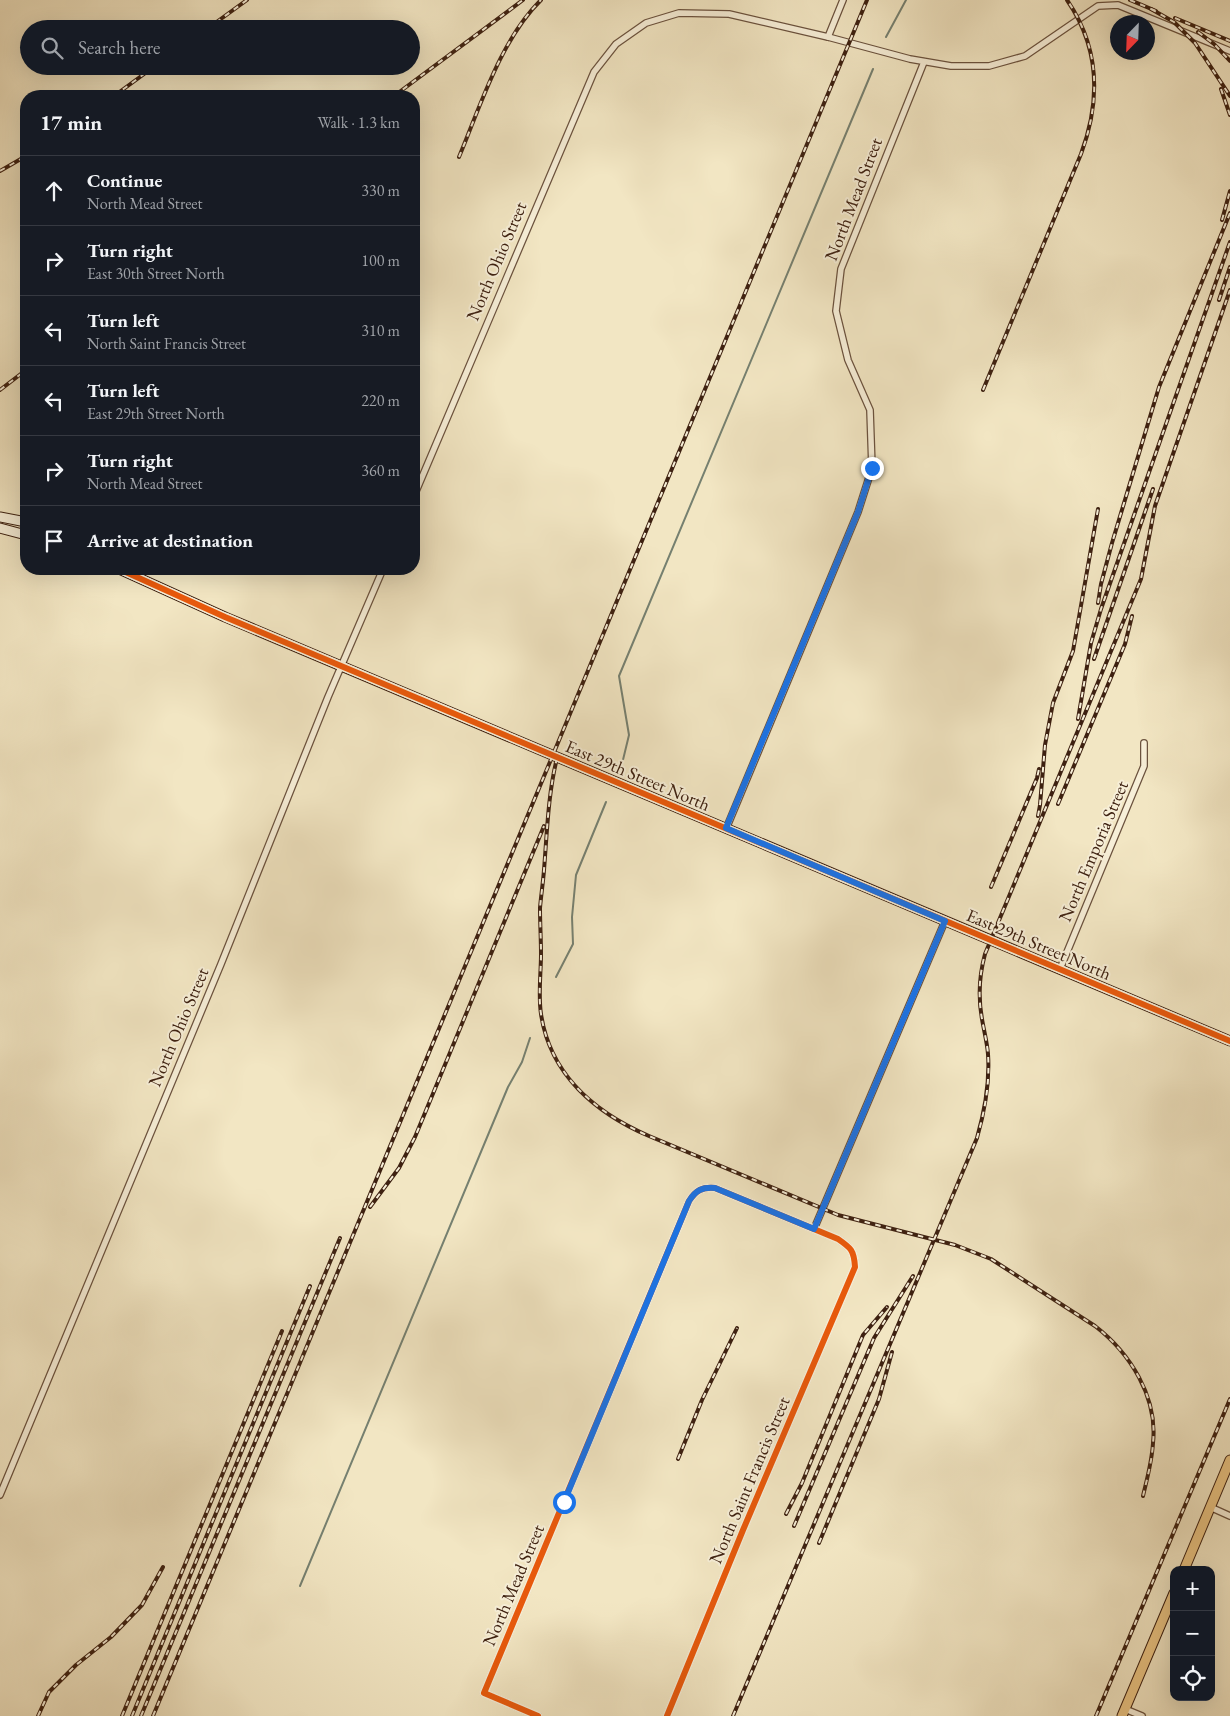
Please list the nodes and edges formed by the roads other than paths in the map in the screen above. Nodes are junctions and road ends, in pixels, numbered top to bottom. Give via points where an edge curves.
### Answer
1 (842, 0) edge
2 (828, 37) junction
3 (1230, 51) edge
4 (924, 62) junction
5 (420, 482) edge
6 (0, 517) edge
7 (20, 521) edge
8 (0, 528) edge
9 (20, 533) edge
10 (130, 575) edge
11 (380, 575) edge
12 (341, 666) junction
13 (1144, 743) dead end
14 (726, 828) junction
15 (945, 921) junction
16 (1060, 969) junction
17 (1230, 1041) edge
18 (814, 1229) junction
19 (1230, 1460) edge
20 (0, 1496) edge
21 (1210, 1507) junction
22 (1230, 1516) edge
23 (1186, 1566) edge
24 (1170, 1603) edge
25 (1124, 1712) edge
26 (538, 1716) edge
27 (667, 1716) edge
28 (1142, 1716) edge

1 - 2 street
2 - 4 street, North Ohio Street
2 - 5 street, North Ohio Street via 729,14 679,13 646,24 616,44 594,72
3 - 4 street, North Ohio Street via 1118,5 1098,6 1025,56 989,66
4 - 14 street, North Mead Street via 841,269 836,312 848,360 870,410 872,468 858,512
6 - 7 street
8 - 9 street
10 - 12 street, East 29th Street North
11 - 12 street, North Ohio Street
12 - 14 street, East 29th Street North
12 - 20 street, North Ohio Street via 214,982
13 - 16 street, North Emporia Street via 1144,766
14 - 15 street, East 29th Street North
15 - 16 street, East 29th Street North
15 - 18 street
16 - 17 street, East 29th Street North
18 - 26 street, North Mead Street via 715,1188 705,1187 695,1192 689,1201 484,1693
18 - 27 street, North Saint Francis Street via 851,1248 855,1267
19 - 21 main road
21 - 22 street
21 - 23 main road
24 - 25 main road
25 - 28 street

